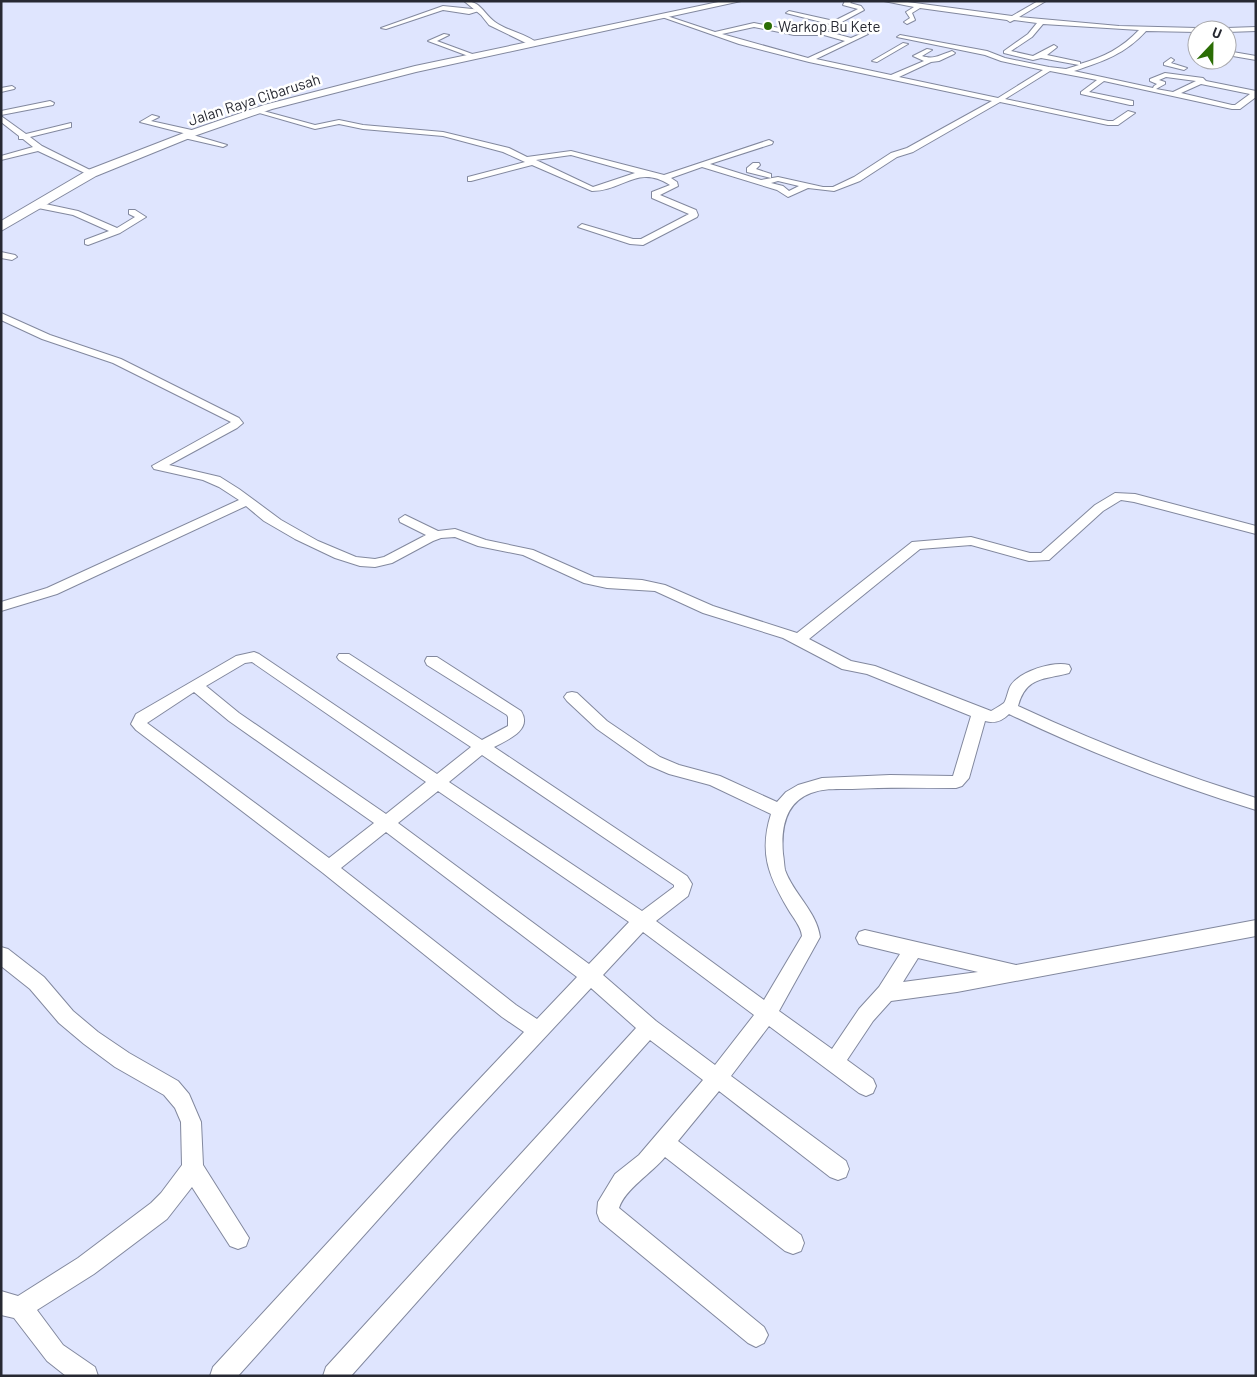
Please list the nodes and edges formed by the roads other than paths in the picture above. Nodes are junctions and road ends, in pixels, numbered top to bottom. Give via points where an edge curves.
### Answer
1 (467, 1) edge
2 (736, 1) edge
3 (849, 1) edge
4 (887, 1) edge
5 (938, 1) edge
6 (1043, 1) edge
7 (923, 7) junction
8 (966, 7) dead end
9 (995, 7) dead end
10 (479, 10) junction
11 (789, 13) dead end
12 (970, 14) junction
13 (666, 17) junction
14 (989, 17) junction
15 (1010, 20) junction
16 (907, 22) dead end
17 (1041, 22) junction
18 (835, 23) junction
19 (1094, 26) junction
20 (384, 28) dead end
21 (827, 28) junction
22 (1256, 29) edge
23 (1187, 30) edge
24 (1237, 30) edge
25 (1088, 32) dead end
26 (1142, 32) junction
27 (715, 34) junction
28 (822, 34) junction
29 (865, 34) dead end
30 (446, 35) dead end
31 (900, 36) dead end
32 (839, 38) junction
33 (1177, 38) dead end
34 (850, 40) junction
35 (533, 43) junction
36 (905, 44) dead end
37 (1054, 47) dead end
38 (929, 50) dead end
39 (952, 53) dead end
40 (1237, 55) edge
41 (473, 56) junction
42 (1040, 56) junction
43 (1256, 58) edge
44 (865, 59) dead end
45 (809, 60) junction
46 (928, 60) junction
47 (1171, 60) dead end
48 (875, 61) junction
49 (1085, 65) junction
50 (1000, 66) dead end
51 (1187, 68) edge
52 (1049, 69) junction
53 (860, 70) junction
54 (1066, 71) junction
55 (1042, 74) junction
56 (1204, 76) junction
57 (893, 77) junction
58 (1055, 78) dead end
59 (1103, 79) junction
60 (12, 88) dead end
61 (1, 90) edge
62 (1151, 90) junction
63 (1256, 93) edge
64 (1174, 94) junction
65 (999, 100) junction
66 (50, 103) dead end
67 (1130, 103) dead end
68 (256, 111) junction
69 (1, 113) edge
70 (1131, 113) dead end
71 (155, 117) dead end
72 (1, 118) edge
73 (68, 125) dead end
74 (190, 135) junction
75 (22, 136) junction
76 (769, 142) dead end
77 (223, 145) dead end
78 (39, 148) junction
79 (1, 158) edge
80 (531, 160) junction
81 (702, 164) junction
82 (756, 165) dead end
83 (92, 173) junction
84 (643, 173) junction
85 (665, 178) junction
86 (471, 179) dead end
87 (774, 179) junction
88 (763, 183) junction
89 (808, 185) junction
90 (36, 205) junction
91 (132, 212) dead end
92 (1, 227) edge
93 (582, 227) dead end
94 (117, 231) junction
95 (88, 242) dead end
96 (1, 255) edge
97 (12, 257) dead end
98 (1, 316) edge
99 (247, 501) junction
100 (405, 519) dead end
101 (1256, 530) edge
102 (436, 535) junction
103 (1, 607) edge
104 (798, 638) junction
105 (344, 657) dead end
106 (432, 661) dead end
107 (1064, 669) dead end
108 (195, 685) junction
109 (572, 697) dead end
110 (1010, 708) junction
111 (980, 712) junction
112 (482, 747) junction
113 (437, 782) junction
114 (1256, 804) edge
115 (780, 811) junction
116 (386, 823) junction
117 (329, 868) junction
118 (642, 921) junction
119 (1256, 928) edge
120 (865, 938) dead end
121 (913, 949) junction
122 (1, 955) edge
123 (1017, 973) junction
124 (591, 976) junction
125 (886, 993) junction
126 (767, 1013) junction
127 (649, 1027) junction
128 (538, 1031) junction
129 (835, 1062) junction
130 (717, 1078) junction
131 (866, 1086) dead end
132 (663, 1143) junction
133 (193, 1168) junction
134 (838, 1169) dead end
135 (238, 1238) dead end
136 (793, 1243) dead end
137 (11, 1306) edge
138 (756, 1335) dead end
139 (86, 1376) edge
140 (222, 1376) edge
141 (335, 1376) edge

1 - 10 street
2 - 13 main road, Jalan Raya Cibarusah
3 - 18 street via 845,4 861,10
4 - 7 street
5 - 7 street
6 - 15 street
7 - 12 street
7 - 16 street via 909,12 913,18
8 - 12 street via 961,10
9 - 14 street via 987,11 994,14
10 - 20 street via 469,12 443,8
10 - 35 street via 492,23
11 - 18 street
12 - 14 street
13 - 27 street
13 - 35 main road, Jalan Raya Cibarusah
14 - 15 street
15 - 17 street
17 - 19 street
17 - 42 street via 1029,37 1006,52 1033,58
18 - 21 street
19 - 25 street
19 - 26 street
21 - 28 street via 821,31
21 - 32 street via 849,33
22 - 24 street
23 - 26 street
26 - 33 street
26 - 49 street via 1104,59
27 - 28 street via 754,25
27 - 45 street
28 - 32 street
29 - 34 street
30 - 41 street via 432,40
31 - 52 street
32 - 34 street
34 - 45 street
35 - 41 main road, Jalan Raya Cibarusah
36 - 48 street
37 - 42 street
38 - 46 street via 916,56
39 - 46 street
40 - 43 street
41 - 68 main road, Jalan Raya Cibarusah
42 - 49 street
44 - 48 street
45 - 53 street
46 - 57 street
47 - 51 street via 1166,64
48 - 53 street
49 - 54 street
50 - 55 street
52 - 54 street
52 - 55 street
53 - 57 street
54 - 58 street
54 - 59 street
55 - 65 street
56 - 62 street via 1162,75 1152,80 1163,83
56 - 63 street
56 - 64 street
57 - 65 street
59 - 62 street
59 - 67 street via 1083,93
60 - 61 street
62 - 64 street
63 - 64 street via 1237,107
65 - 70 street via 1109,123
65 - 89 street via 842,186 828,190
66 - 69 street
68 - 74 main road, Jalan Raya Cibarusah
68 - 80 street via 315,128 339,122 443,134 506,150
71 - 74 street via 144,122
72 - 75 street
73 - 75 street
74 - 77 street
74 - 83 main road, Jalan Raya Cibarusah
75 - 78 street
76 - 81 street
78 - 79 street
78 - 83 street
80 - 84 street via 571,153
80 - 84 street via 594,189
80 - 86 street
81 - 85 street
81 - 88 street
82 - 87 street via 750,170
83 - 90 main road, Jalan Raya Cibarusah
84 - 85 street
85 - 93 street via 674,186 654,196 694,212 694,215 643,242
87 - 88 street
87 - 89 street
88 - 89 street via 788,194
90 - 92 main road, Jalan Raya Cibarusah
90 - 94 street via 75,213
91 - 94 street via 142,217
94 - 95 street
96 - 97 street
98 - 99 street via 46,337 117,361 236,420 233,426 158,466 204,475
99 - 102 street via 282,526 349,560 360,562 387,561
99 - 103 street via 52,591
100 - 102 street
101 - 104 street via 1119,496 1099,508 1044,557 1029,557 976,542 917,545
102 - 104 street via 456,533 483,543 523,550 601,583 645,584 660,588 714,612
104 - 111 street via 847,665 870,670
105 - 112 street
106 - 112 street via 516,715 516,725 512,730
107 - 110 street via 1040,674 1020,684
108 - 113 street via 242,659 254,657
108 - 116 street via 234,717
108 - 117 street via 144,715 139,721 141,726
109 - 115 street via 602,725 654,761 714,780
110 - 111 street via 994,717
110 - 114 street via 1071,737
111 - 115 street via 962,778 956,782 822,784 792,796
112 - 113 street
112 - 118 street via 684,884 682,892
113 - 116 street
113 - 118 street
115 - 126 street via 773,834 776,869 810,928 811,938
116 - 117 street
116 - 124 street
117 - 128 street
118 - 124 street
118 - 126 street
119 - 123 street
120 - 121 street
121 - 123 street
121 - 125 street
122 - 133 street via 37,983 66,1017 91,1038 171,1088 182,1101 191,1122
123 - 125 street
124 - 127 street
124 - 128 street
125 - 129 street
126 - 129 street
126 - 130 street
127 - 130 street
127 - 141 street
128 - 140 street
129 - 131 street
130 - 132 street
130 - 134 street
132 - 136 street
132 - 138 street via 623,1182 609,1202 608,1213
133 - 135 street
133 - 137 street via 159,1210 86,1266
137 - 139 street via 55,1353

